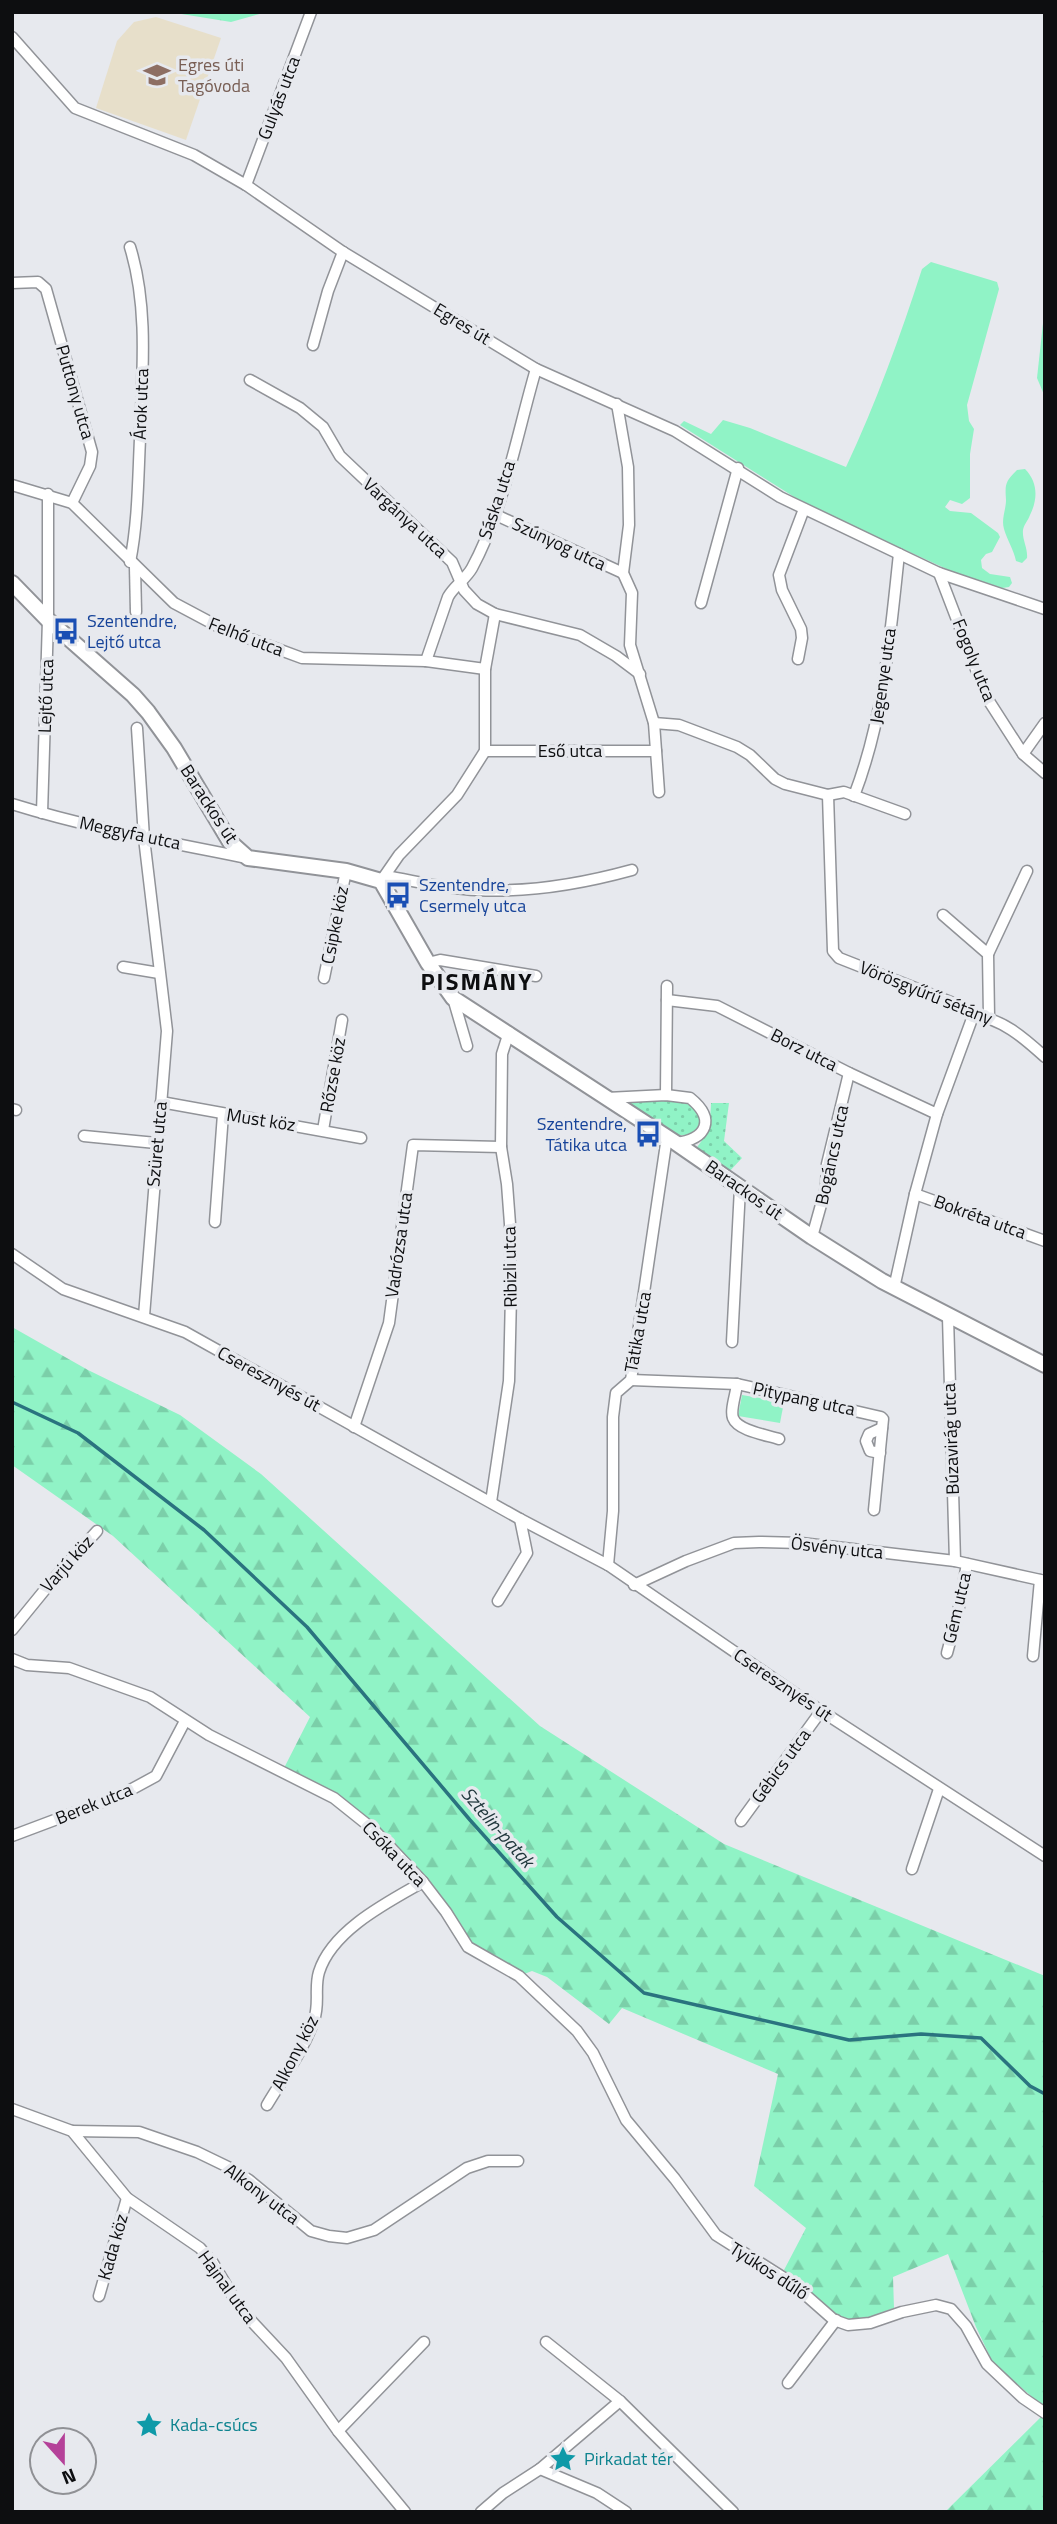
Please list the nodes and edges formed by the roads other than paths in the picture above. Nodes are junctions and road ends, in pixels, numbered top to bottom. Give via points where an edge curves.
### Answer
1 (311, 12) edge
2 (12, 37) edge
3 (246, 185) junction
4 (130, 247) dead end
5 (343, 252) junction
6 (12, 283) edge
7 (313, 345) dead end
8 (536, 369) junction
9 (250, 380) dead end
10 (617, 404) junction
11 (738, 468) junction
12 (12, 485) edge
13 (48, 494) junction
14 (72, 503) junction
15 (804, 509) junction
16 (496, 515) junction
17 (899, 554) junction
18 (133, 565) junction
19 (623, 573) junction
20 (939, 573) junction
21 (460, 582) junction
22 (12, 583) edge
23 (701, 603) dead end
24 (1045, 609) edge
25 (136, 612) dead end
26 (495, 614) junction
27 (48, 620) junction
28 (798, 659) dead end
29 (426, 661) junction
30 (485, 669) junction
31 (640, 674) junction
32 (654, 723) junction
33 (1045, 723) edge
34 (137, 727) dead end
35 (485, 751) junction
36 (656, 751) junction
37 (1023, 754) junction
38 (1045, 774) edge
39 (659, 792) dead end
40 (828, 795) junction
41 (854, 796) junction
42 (12, 804) edge
43 (42, 813) junction
44 (905, 814) dead end
45 (144, 838) junction
46 (248, 858) junction
47 (632, 870) dead end
48 (346, 871) junction
49 (1027, 871) dead end
50 (383, 879) junction
51 (943, 915) dead end
52 (988, 954) junction
53 (428, 963) junction
54 (123, 967) dead end
55 (159, 973) junction
56 (536, 976) dead end
57 (324, 978) dead end
58 (667, 986) dead end
59 (453, 998) junction
60 (667, 1000) junction
61 (973, 1016) junction
62 (989, 1017) junction
63 (342, 1020) dead end
64 (509, 1032) junction
65 (467, 1046) dead end
66 (1045, 1057) edge
67 (849, 1073) junction
68 (666, 1095) junction
69 (607, 1098) junction
70 (161, 1102) junction
71 (223, 1114) junction
72 (937, 1114) junction
73 (323, 1130) junction
74 (84, 1136) dead end
75 (361, 1138) dead end
76 (671, 1140) junction
77 (156, 1143) junction
78 (501, 1147) junction
79 (740, 1188) junction
80 (915, 1194) junction
81 (215, 1222) dead end
82 (812, 1237) junction
83 (1045, 1241) edge
84 (12, 1254) edge
85 (894, 1288) junction
86 (145, 1316) junction
87 (948, 1317) junction
88 (732, 1342) dead end
89 (1045, 1365) edge
90 (631, 1380) junction
91 (737, 1384) junction
92 (354, 1427) junction
93 (882, 1428) junction
94 (779, 1439) dead end
95 (880, 1453) junction
96 (491, 1502) junction
97 (874, 1510) dead end
98 (520, 1519) junction
99 (97, 1531) dead end
100 (955, 1561) junction
101 (968, 1564) junction
102 (608, 1565) junction
103 (1043, 1581) edge
104 (634, 1585) junction
105 (498, 1601) dead end
106 (12, 1630) edge
107 (947, 1653) dead end
108 (1033, 1656) dead end
109 (12, 1659) edge
110 (821, 1711) junction
111 (185, 1721) junction
112 (939, 1789) junction
113 (741, 1821) dead end
114 (12, 1836) edge
115 (1045, 1856) edge
116 (912, 1869) dead end
117 (423, 1882) junction
118 (267, 2105) dead end
119 (12, 2109) edge
120 (72, 2131) junction
121 (518, 2161) dead end
122 (675, 2179) joint
123 (127, 2198) junction
124 (99, 2296) dead end
125 (836, 2320) junction
126 (546, 2342) dead end
127 (424, 2343) dead end
128 (788, 2383) dead end
129 (620, 2401) junction
130 (1045, 2413) edge
131 (338, 2431) junction
132 (540, 2469) junction
133 (405, 2512) edge
134 (481, 2512) edge
135 (626, 2512) edge
136 (733, 2512) edge

1 - 3 street, Gulyás utca
2 - 3 street, Egres út via 75,108 194,155
3 - 5 street, Egres út
4 - 18 street, Árok utca via 139,289 143,363
5 - 7 street
5 - 8 street, Egres út
6 - 14 street, Puttony utca via 38,282 46,289 92,452
8 - 10 street, Egres út
8 - 16 street, Sáska utca
9 - 21 street, Vargánya utca via 300,408 323,427 340,456 452,562
10 - 11 street, Egres út via 675,430
10 - 19 street via 628,467 629,525
11 - 15 street, Egres út
11 - 23 street
12 - 13 street, Felhő utca
13 - 14 street, Felhő utca
13 - 27 street, Lejtő utca
14 - 18 street, Felhő utca
15 - 17 street, Egres út
15 - 28 street via 779,575 801,629
16 - 19 street, Szúnyog utca
16 - 21 street, Sáska utca via 470,572
17 - 20 street, Egres út
17 - 41 street, Jegenye utca via 882,696
18 - 25 street, Árok utca
18 - 29 street, Felhő utca via 196,617 302,658
19 - 31 street via 632,593 630,645
20 - 24 street, Egres út
20 - 37 street, Fogoly utca via 987,698
21 - 26 street, Vargánya utca via 477,604
21 - 29 street, Sáska utca via 448,597
22 - 27 street, Barackos út
26 - 30 street
26 - 31 street, Vargánya utca via 580,635
27 - 43 street, Lejtő utca
27 - 46 street, Barackos út via 148,712 230,842
29 - 30 street, Felhő utca
30 - 35 street
31 - 32 street
32 - 36 street
32 - 40 street via 704,733 750,755 785,784
33 - 37 street
34 - 45 street, Szüret utca
35 - 36 street, Eső utca
35 - 50 street via 457,795 398,855
36 - 39 street
37 - 38 street, Fogoly utca
40 - 41 street via 844,792
40 - 61 street, Vörösgyűrű sétány via 833,951 839,958 966,1008
41 - 44 street
42 - 43 street, Meggyfa utca
43 - 45 street, Meggyfa utca
45 - 46 street, Meggyfa utca
45 - 55 street, Szüret utca
46 - 48 street, Barackos út
47 - 50 street via 534,889 478,890
48 - 50 street, Barackos út
48 - 57 street, Csipke köz
49 - 52 street
50 - 53 street, Barackos út
51 - 52 street
52 - 62 street
53 - 56 street
53 - 59 street, Barackos út
54 - 55 street
55 - 70 street, Szüret utca via 167,1031
58 - 60 street
59 - 64 street, Barackos út
59 - 65 street, Barackos út
60 - 67 street, Borz utca via 718,1006
60 - 68 street
61 - 62 street, Vörösgyűrű sétány
61 - 72 street
62 - 66 street, Vörösgyűrű sétány
63 - 73 street, Rőzse köz
64 - 69 street, Barackos út
64 - 78 street, Ribizli utca via 502,1054
67 - 72 street, Borz utca
67 - 82 street, Bogáncs utca
68 - 69 street
68 - 76 street via 690,1098 705,1119 693,1140
69 - 76 street, Barackos út
70 - 71 street, Must köz
70 - 77 street, Szüret utca
71 - 73 street, Must köz
71 - 81 street
72 - 80 street
73 - 75 street, Must köz
74 - 77 street
76 - 79 street, Barackos út
76 - 90 street, Tátika utca
77 - 86 street, Szüret utca
78 - 92 street, Vadrózsa utca via 412,1145 389,1323
78 - 96 street, Ribizli utca via 510,1224 509,1381
79 - 82 street, Barackos út
79 - 88 street
80 - 83 street, Bokréta utca
80 - 85 street
82 - 85 street, Barackos út
84 - 86 street, Cseresznyés út via 63,1289
85 - 87 street, Barackos út
86 - 92 street, Cseresznyés út via 185,1332
87 - 89 street, Barackos út
87 - 100 street, Búzavirág utca
90 - 91 street, Pitypang utca
90 - 102 street, Tátika utca via 616,1393 613,1417
91 - 93 street, Pitypang utca via 881,1416
91 - 94 street via 736,1422
92 - 96 street, Cseresznyés út
93 - 95 street
93 - 95 street via 869,1434 866,1441 870,1451
95 - 97 street
96 - 98 street, Cseresznyés út
98 - 102 street, Cseresznyés út
98 - 105 street via 527,1553
99 - 106 street, Varjú köz
100 - 101 street, Ösvény utca
100 - 104 street, Ösvény utca via 801,1543 734,1543
101 - 103 street, Ösvény utca
101 - 107 street, Gém utca
102 - 104 street, Cseresznyés út
103 - 108 street
104 - 110 street, Cseresznyés út
109 - 111 street, Csóka utca via 27,1665 69,1668 119,1685 150,1697
110 - 112 street, Cseresznyés út
110 - 113 street, Gébics utca
111 - 114 street, Berek utca via 156,1776 121,1795
111 - 117 street, Csóka utca via 334,1798 374,1830
112 - 115 street, Cseresznyés út
112 - 116 street
117 - 118 street, Alkony köz via 376,1909 326,1955 315,1988 314,2021
117 - 122 street, Csóka utca via 468,1947 519,1976 577,2031 626,2120
119 - 120 street
120 - 121 street, Alkony utca via 139,2132 197,2152 249,2180 311,2231 347,2238 374,2230 467,2168 488,2161
120 - 123 street, Hajnal utca
122 - 125 street, Tyúkos dűlő via 716,2235 792,2283
123 - 124 street, Kada köz
123 - 131 street, Hajnal utca via 200,2248 241,2310 286,2358
125 - 128 street
125 - 130 street via 848,2325 870,2323 936,2305 951,2309 987,2364
126 - 129 street
127 - 131 street
129 - 132 street
129 - 136 street
131 - 133 street, Hajnal utca
132 - 134 street
132 - 135 street via 597,2493

